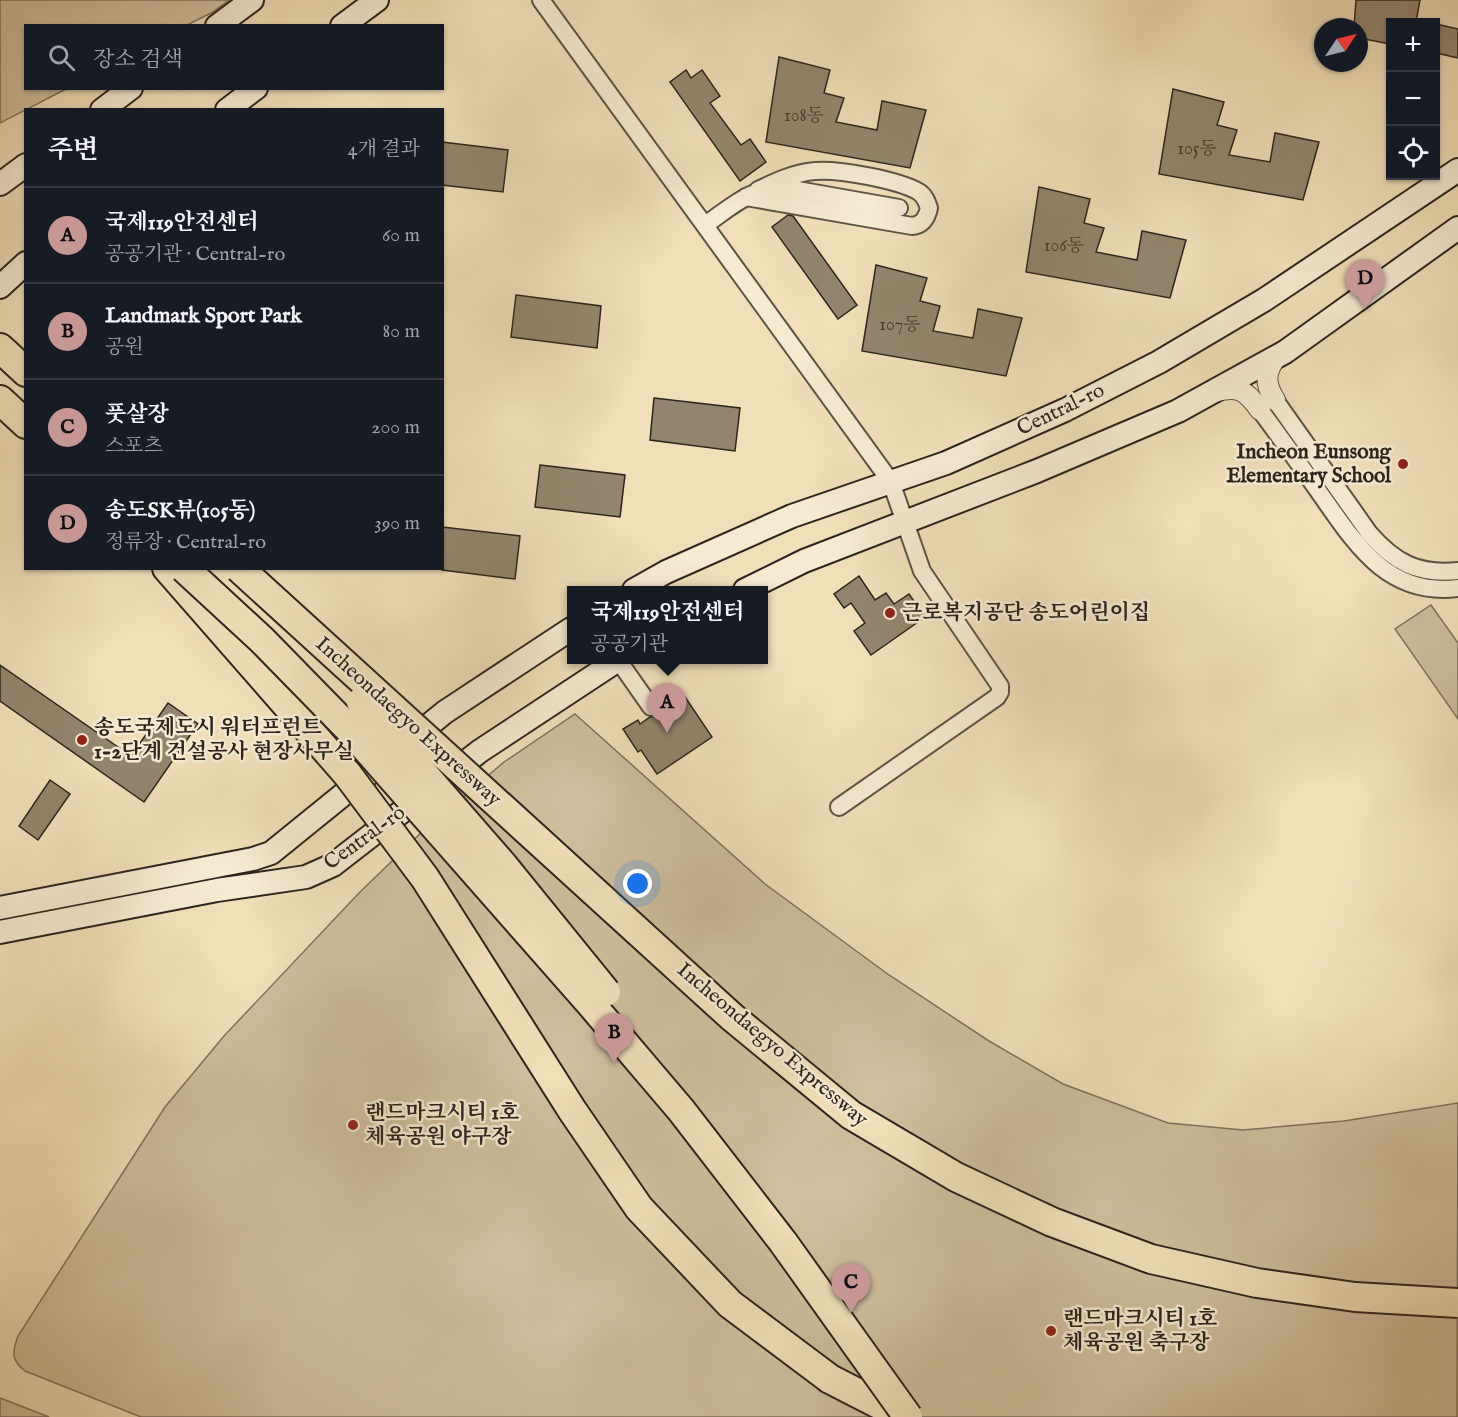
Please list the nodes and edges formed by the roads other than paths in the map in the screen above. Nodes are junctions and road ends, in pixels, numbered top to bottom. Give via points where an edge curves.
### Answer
1 (252, 0) edge
2 (377, 0) edge
3 (541, 0) edge
4 (220, 24) edge
5 (345, 24) edge
6 (128, 90) edge
7 (253, 90) edge
8 (105, 108) edge
9 (230, 108) edge
10 (24, 166) edge
11 (1458, 170) edge
12 (0, 184) edge
13 (752, 193) junction
14 (899, 208) dead end
15 (705, 225) junction
16 (1458, 228) edge
17 (24, 264) edge
18 (0, 287) edge
19 (0, 348) edge
20 (1278, 356) junction
21 (24, 370) edge
22 (1209, 394) junction
23 (0, 400) edge
24 (1268, 405) junction
25 (24, 422) edge
26 (891, 482) junction
27 (905, 522) junction
28 (169, 570) edge
29 (186, 570) edge
30 (234, 570) edge
31 (241, 570) edge
32 (1458, 571) edge
33 (642, 586) edge
34 (755, 586) edge
35 (1458, 588) edge
36 (567, 632) edge
37 (612, 664) edge
38 (621, 664) edge
39 (651, 707) dead end
40 (839, 807) dead end
41 (0, 908) edge
42 (0, 932) edge
43 (1458, 1303) edge
44 (906, 1417) edge
45 (928, 1417) edge

1 - 4 main road
2 - 5 main road
3 - 15 street
6 - 8 main road
7 - 9 main road
10 - 12 main road
11 - 26 main road, Central-ro via 1264,300 1159,362 1065,410 946,463
13 - 13 street via 912,226 921,223 929,208 923,195 910,188 856,174 818,171 789,176
13 - 14 street via 772,187 786,188
13 - 15 street
15 - 26 street
16 - 20 main road
17 - 18 main road
19 - 21 highway
20 - 22 main road
20 - 24 street via 1266,374
22 - 24 street via 1240,390
22 - 27 main road via 1037,471
23 - 25 highway
24 - 32 street via 1390,555 1422,570
24 - 35 street via 1355,543 1378,566 1419,586
26 - 27 street
26 - 33 main road, Central-ro via 792,516
27 - 34 main road via 804,561
27 - 40 street via 922,571 996,679 1000,692
28 - 44 highway, Incheondaegyo Expressway, bridge via 348,774 425,878 639,1208 730,1304 830,1379
29 - 44 highway, Incheondaegyo Expressway, bridge via 350,730 681,1110 783,1242
30 - 45 highway, Incheondaegyo Expressway, bridge via 383,726 503,865 708,1119 876,1341
31 - 43 highway, Incheondaegyo Expressway, bridge via 732,1017 851,1115 956,1177 1052,1222 1151,1259 1268,1285 1355,1297
36 - 41 main road via 445,711 271,853
37 - 42 main road, Central-ro via 480,751 333,865 306,877
38 - 39 street

